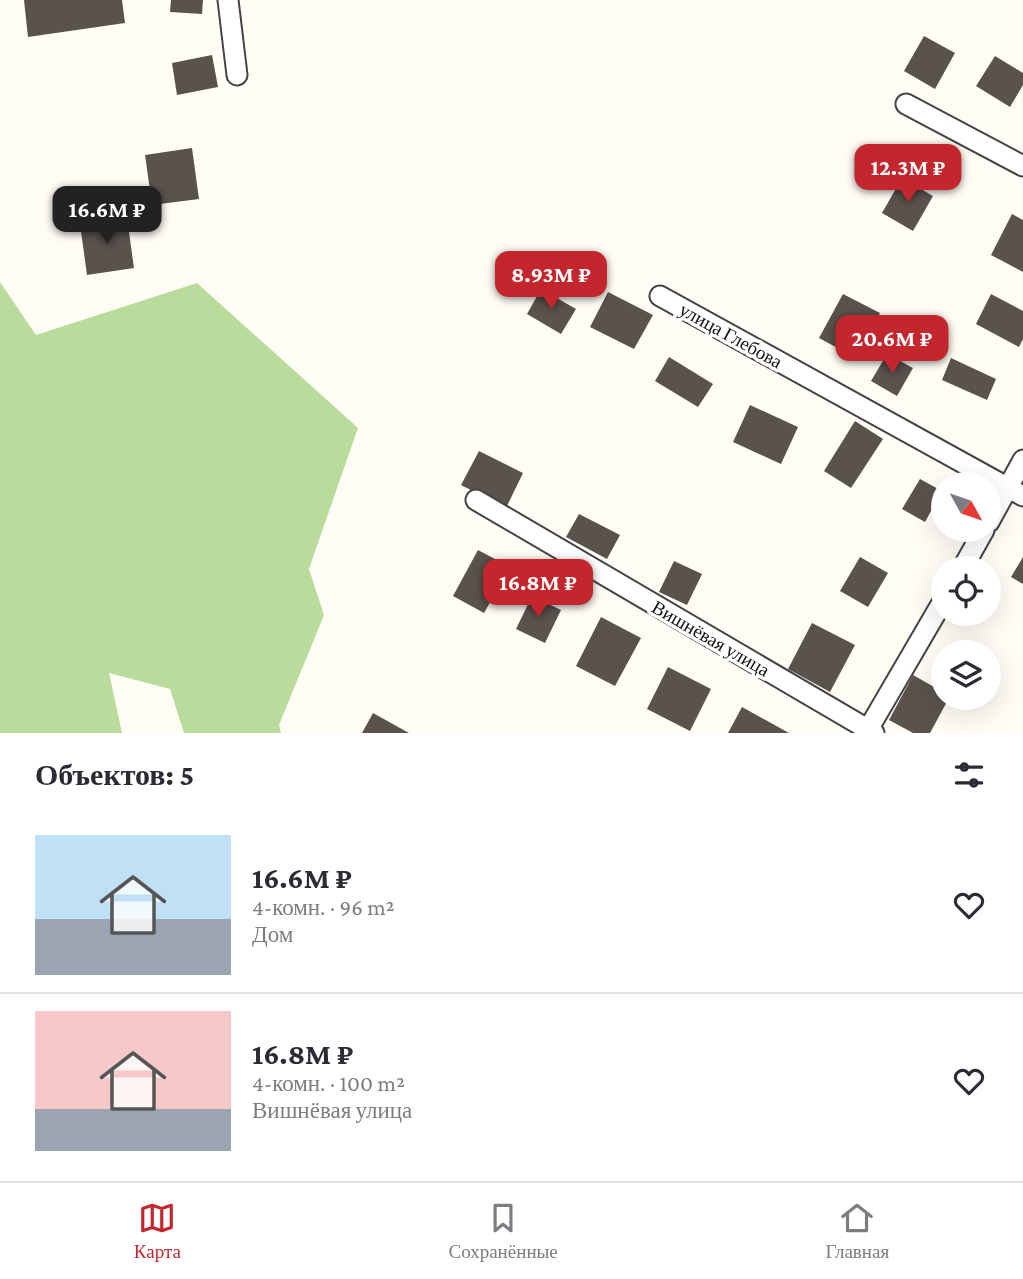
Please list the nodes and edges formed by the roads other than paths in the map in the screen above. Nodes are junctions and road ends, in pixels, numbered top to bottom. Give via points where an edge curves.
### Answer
1 (228, 0) edge
2 (237, 75) dead end
3 (906, 104) dead end
4 (1023, 166) edge
5 (660, 296) dead end
6 (1023, 460) edge
7 (1016, 492) edge
8 (477, 500) dead end
9 (1001, 509) edge
10 (931, 622) edge
11 (869, 732) edge

1 - 2 street
3 - 4 street
5 - 7 street, улица Глебова
6 - 7 street
7 - 9 street
8 - 11 street, Вишнёвая улица
10 - 11 street

